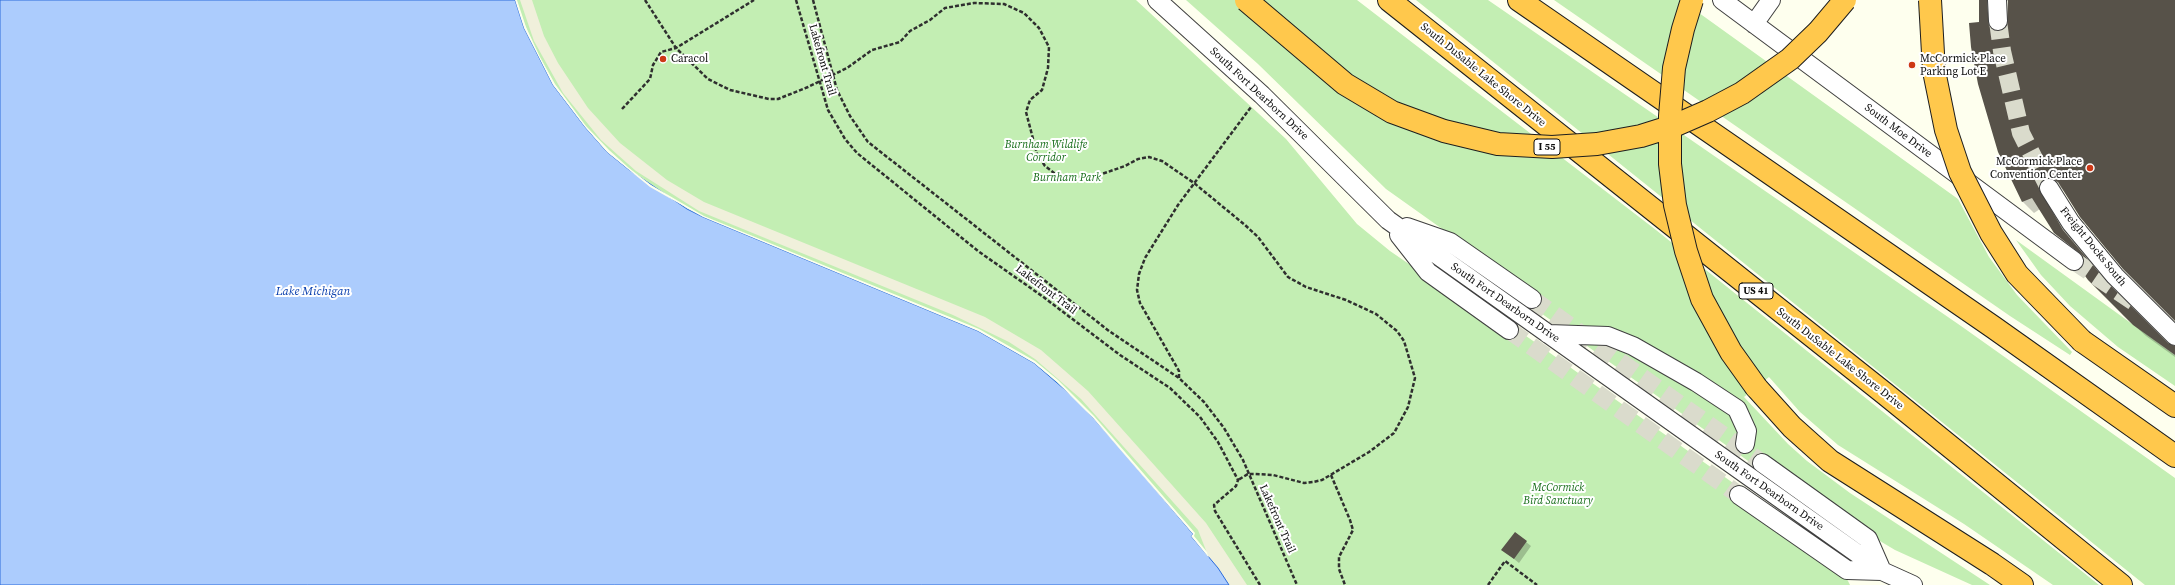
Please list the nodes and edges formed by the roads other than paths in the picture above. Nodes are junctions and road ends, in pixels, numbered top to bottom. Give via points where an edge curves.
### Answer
1 (1157, 0) edge
2 (1246, 0) edge
3 (1389, 0) edge
4 (1519, 0) edge
5 (1692, 0) edge
6 (1722, 0) edge
7 (1771, 0) edge
8 (1845, 0) edge
9 (1930, 0) edge
10 (1997, 0) edge
11 (1998, 21) tunnel mouth
12 (1754, 24) junction
13 (2049, 188) tunnel mouth
14 (1388, 220) junction
15 (2074, 261) tunnel mouth
16 (1532, 299) tunnel mouth
17 (1509, 330) tunnel mouth
18 (1548, 334) junction
19 (2175, 336) edge
20 (2175, 406) edge
21 (1739, 440) dead end
22 (2175, 456) edge
23 (1762, 463) tunnel mouth
24 (1739, 495) tunnel mouth
25 (1877, 578) edge
26 (1913, 585) edge
27 (2022, 585) edge
28 (2121, 585) edge

1 - 14 street, South Fort Dearborn Drive via 1262,95
2 - 8 highway, I 55, bridge via 1345,84 1392,112 1444,131 1498,144 1552,147 1597,144 1641,136 1708,111 1742,93 1790,59 1818,32
3 - 28 highway, South DuSable Lake Shore Drive / US 41 via 1884,393
4 - 22 highway via 1993,327
5 - 27 highway, bridge via 1674,68 1670,164 1675,205 1686,251 1702,299 1731,352 1756,387 1792,427 1830,461
6 - 12 street, South Moe Drive
7 - 12 street
9 - 20 highway, bridge via 1934,70 1946,130 1960,172 1991,233 2017,274 2082,341
10 - 11 street
12 - 15 street, South Moe Drive
13 - 19 street, Freight Docks South via 2071,223 2115,276
14 - 16 street via 1450,242
14 - 17 street via 1428,272
14 - 18 street, South Fort Dearborn Drive
18 - 21 street via 1608,336 1633,346 1737,409 1742,417
18 - 25 street, South Fort Dearborn Drive
23 - 25 street via 1868,539
24 - 25 street via 1847,570
25 - 26 street

